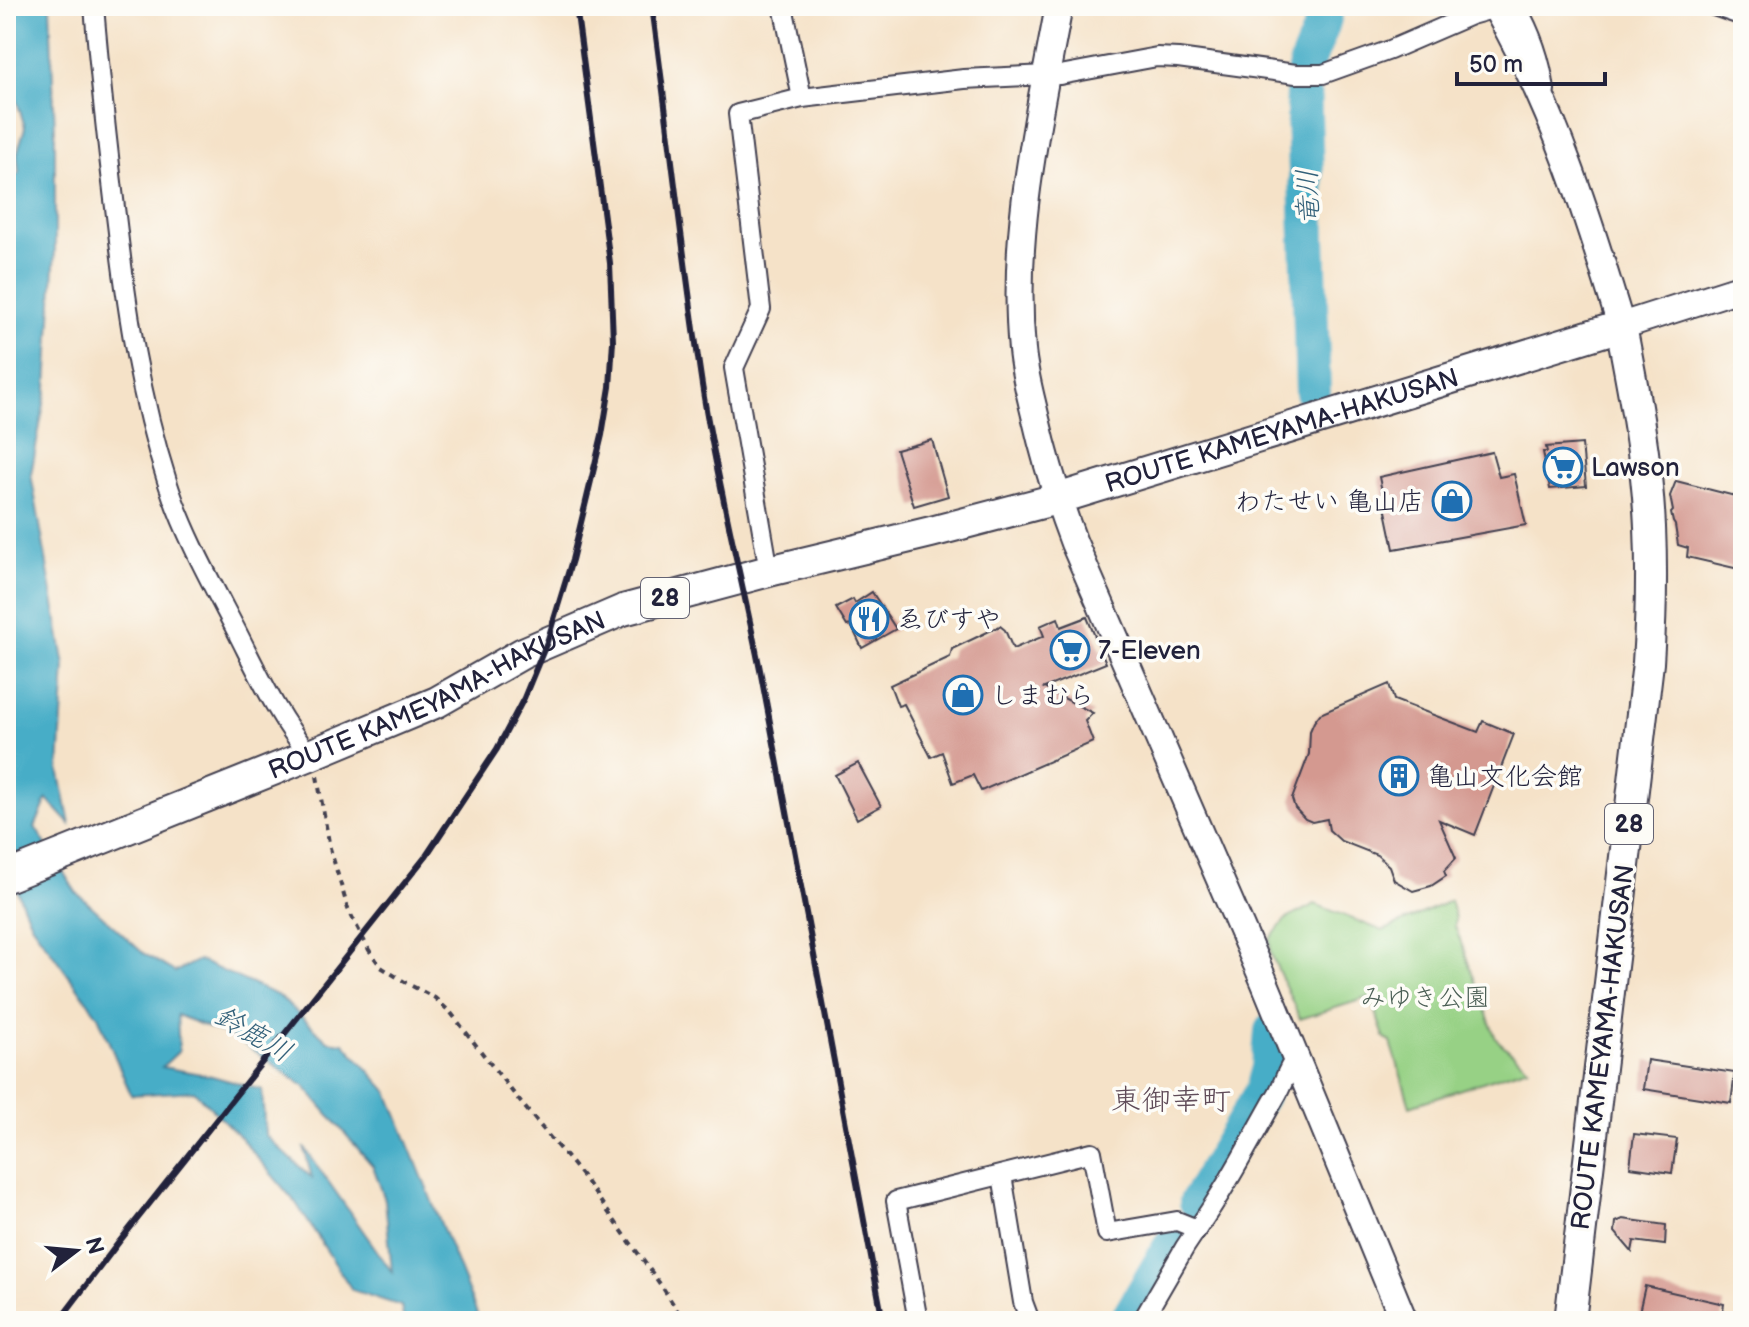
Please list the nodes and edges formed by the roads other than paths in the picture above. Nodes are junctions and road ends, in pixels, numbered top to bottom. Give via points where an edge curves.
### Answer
1 (94, 6) edge
2 (783, 6) edge
3 (1059, 6) edge
4 (1714, 6) edge
5 (1500, 7) edge
6 (1743, 16) edge
7 (1046, 75) junction
8 (802, 98) junction
9 (1743, 287) edge
10 (1621, 326) junction
11 (1057, 499) junction
12 (769, 571) junction
13 (303, 758) junction
14 (6, 877) edge
15 (1295, 1059) junction
16 (1002, 1175) junction
17 (1197, 1229) junction
18 (918, 1321) edge
19 (1030, 1321) edge
20 (1142, 1321) edge
21 (1404, 1321) edge
22 (1570, 1321) edge

1 - 13 street via 106,138 143,395 168,483 208,576
2 - 8 street
3 - 7 street
4 - 6 street
5 - 7 street via 1323,74 1157,57
5 - 10 street via 1566,154
7 - 8 street
7 - 11 street via 1018,277 1024,364
8 - 12 street via 738,114 761,309 734,368
9 - 10 street
10 - 11 main road, ROUTE KAMEYAMA-HAKUSAN / 28
10 - 22 main road, ROUTE KAMEYAMA-HAKUSAN / 28 via 1648,494 1651,618
11 - 12 main road, ROUTE KAMEYAMA-HAKUSAN / 28
11 - 15 street
12 - 13 main road, ROUTE KAMEYAMA-HAKUSAN / 28 via 609,615 523,653 437,702
13 - 14 main road, ROUTE KAMEYAMA-HAKUSAN / 28
15 - 17 street
15 - 21 street
16 - 17 street via 1092,1152 1107,1233 1177,1221
16 - 18 street via 896,1201
16 - 19 street
17 - 20 street

